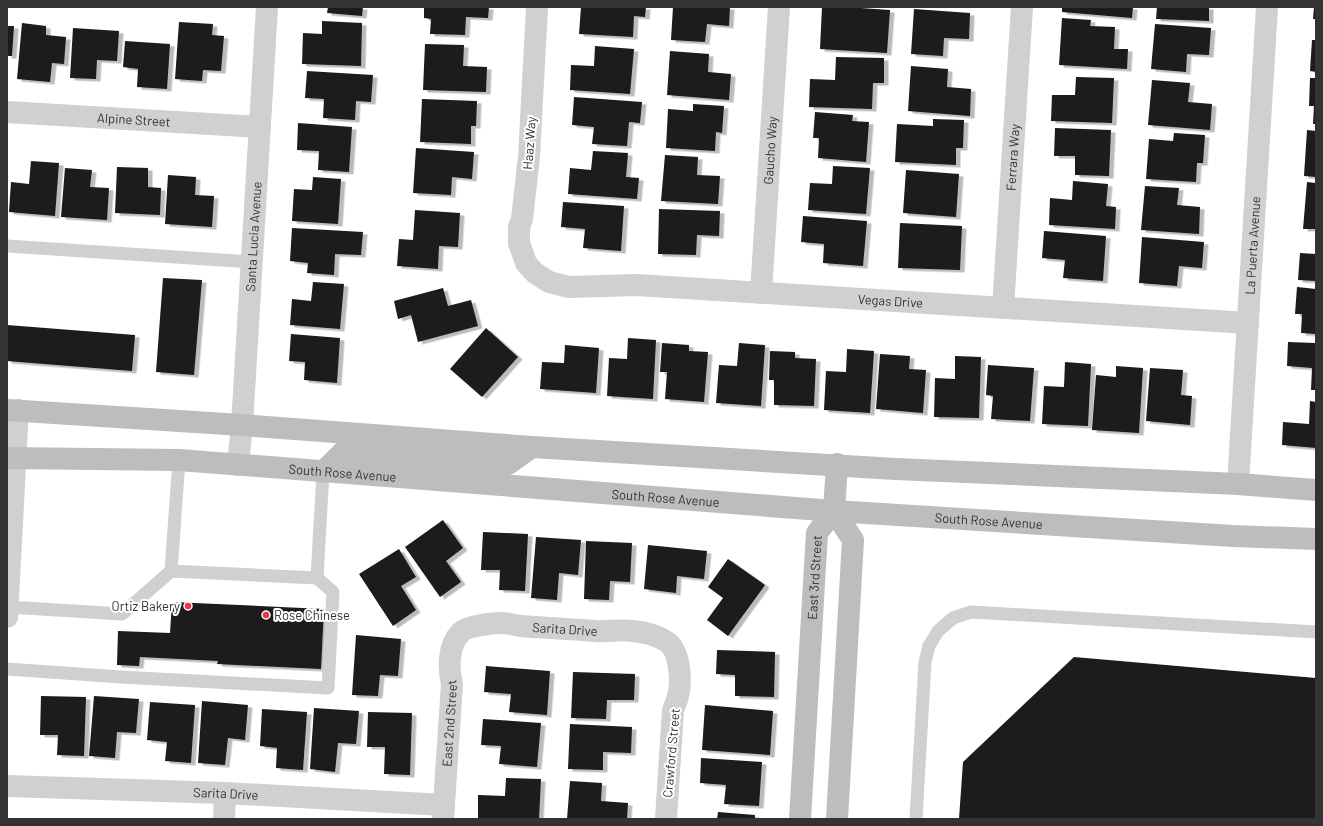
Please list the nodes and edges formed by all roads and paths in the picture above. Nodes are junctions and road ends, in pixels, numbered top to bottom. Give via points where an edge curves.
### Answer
1 (267, 7) edge
2 (537, 7) edge
3 (779, 7) edge
4 (1022, 7) edge
5 (1267, 7) edge
6 (7, 112) edge
7 (260, 127) junction
8 (7, 246) edge
9 (252, 262) junction
10 (536, 273) joint
11 (762, 293) junction
12 (1003, 308) junction
13 (1248, 323) junction
14 (13, 410) edge
15 (242, 425) junction
16 (532, 447) junction
17 (11, 458) edge
18 (179, 460) junction
19 (837, 464) junction
20 (238, 465) junction
21 (323, 472) junction
22 (1238, 484) junction
23 (1316, 490) edge
24 (834, 511) junction
25 (1316, 539) edge
26 (171, 571) junction
27 (317, 578) junction
28 (7, 610) edge
29 (462, 631) joint
30 (1316, 632) edge
31 (668, 642) joint
32 (7, 669) edge
33 (7, 786) edge
34 (226, 793) junction
35 (444, 812) edge
36 (224, 819) edge
37 (666, 819) edge
38 (800, 819) edge
39 (837, 819) edge
40 (916, 819) edge

1 - 7 street, Santa Lucia Avenue
2 - 10 street, Haaz Way via 529,157 519,235 526,263
3 - 11 street, Gaucho Way
4 - 12 street, Ferrara Way
5 - 13 street, La Puerta Avenue
6 - 7 street, Alpine Street
7 - 9 street, Santa Lucia Avenue
8 - 9 lane
9 - 15 street, Santa Lucia Avenue
10 - 11 street, Vegas Drive via 549,282 569,287 637,285
11 - 12 street, Vegas Drive
12 - 13 street, Vegas Drive
13 - 22 street, La Puerta Avenue
14 - 15 main road
14 - 17 street
15 - 16 main road
15 - 20 street, Santa Lucia Avenue
16 - 19 main road
16 - 21 main road via 508,464 343,452
17 - 18 main road, South Rose Avenue
17 - 28 street
18 - 20 main road, South Rose Avenue
18 - 26 lane
19 - 22 main road via 896,469
19 - 24 main road
20 - 21 main road, South Rose Avenue
21 - 24 main road, South Rose Avenue
21 - 27 lane
22 - 23 main road
24 - 25 main road, South Rose Avenue
24 - 38 main road, East 3rd Street via 817,533
24 - 39 main road via 853,540
26 - 27 lane
26 - 28 lane via 122,614
27 - 32 lane via 333,592 328,688
29 - 31 street, Sarita Drive via 502,623 602,631 630,630 651,634
29 - 35 street, East 2nd Street via 450,655 449,671 452,684
30 - 40 lane via 972,612 953,618 938,631 929,646 925,662
31 - 37 street, Crawford Street via 677,659 680,680 679,696 673,710
33 - 34 street, Sarita Drive
34 - 35 street, Sarita Drive
34 - 36 street

